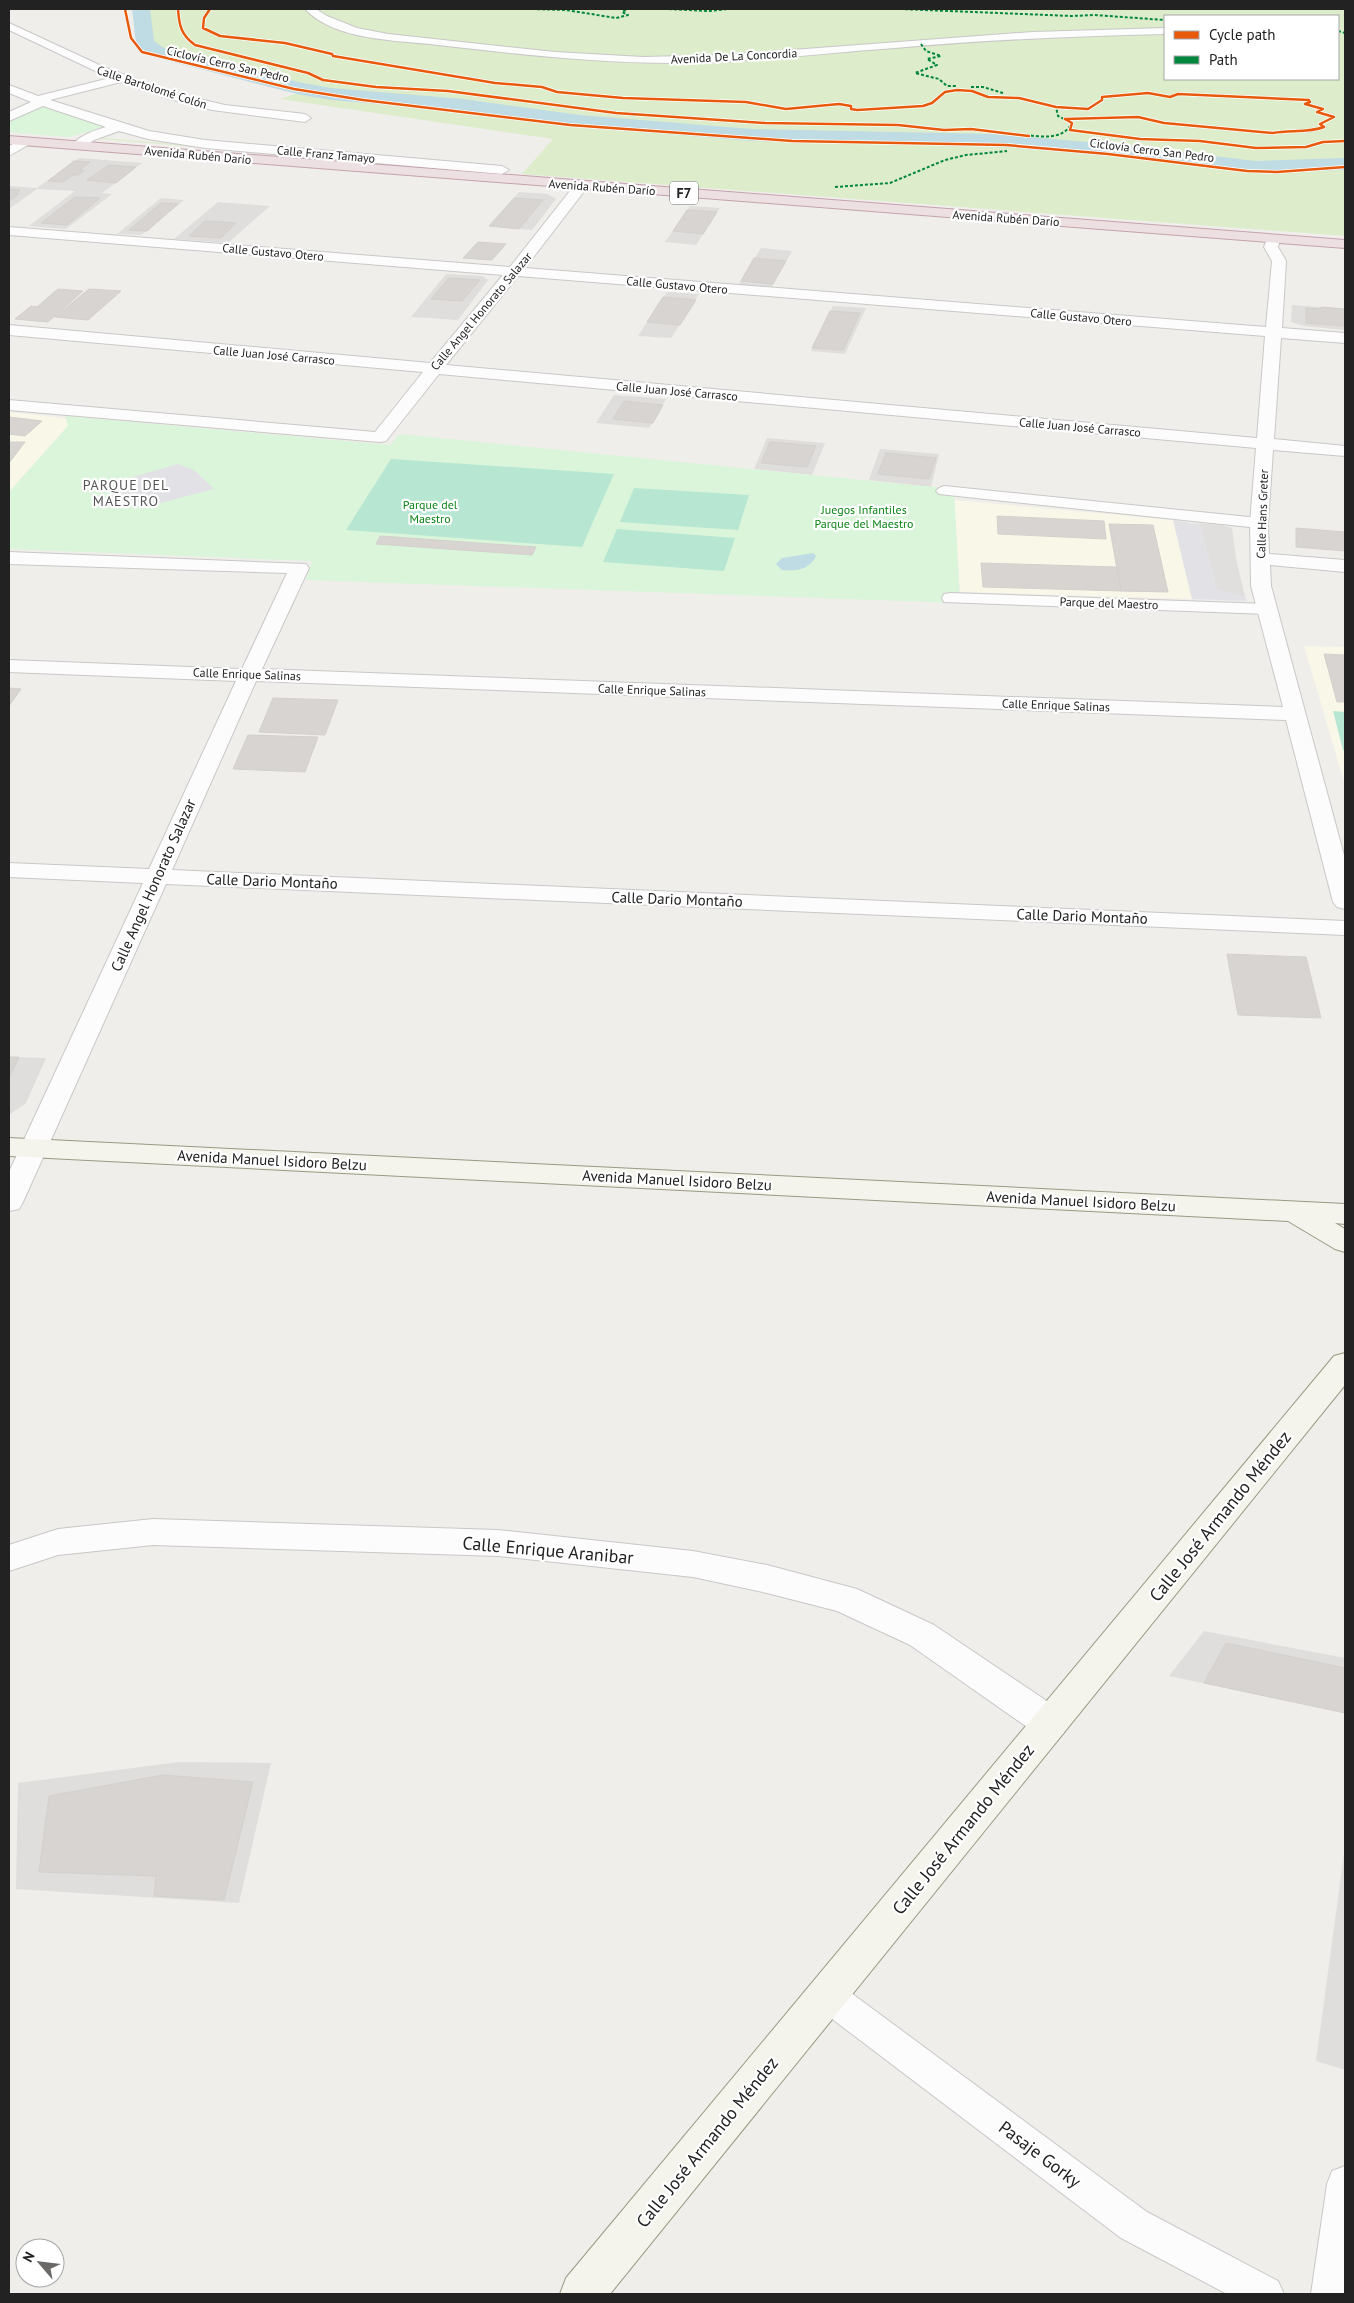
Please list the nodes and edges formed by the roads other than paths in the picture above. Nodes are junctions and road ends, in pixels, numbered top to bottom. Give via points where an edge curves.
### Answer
1 (310, 9) edge
2 (9, 26) edge
3 (1164, 31) edge
4 (120, 79) junction
5 (9, 89) edge
6 (38, 101) junction
7 (9, 117) edge
8 (305, 118) dead end
9 (117, 127) junction
10 (9, 140) edge
11 (23, 142) junction
12 (77, 146) junction
13 (9, 152) edge
14 (502, 170) dead end
15 (582, 186) junction
16 (9, 231) edge
17 (1273, 239) junction
18 (1345, 244) edge
19 (514, 272) junction
20 (9, 330) edge
21 (1273, 333) junction
22 (1345, 338) edge
23 (432, 369) junction
24 (9, 404) edge
25 (1265, 444) junction
26 (1345, 451) edge
27 (944, 491) dead end
28 (1259, 523) junction
29 (9, 558) edge
30 (1260, 560) junction
31 (1345, 566) edge
32 (950, 598) dead end
33 (1268, 609) junction
34 (9, 666) edge
35 (248, 674) junction
36 (1295, 714) junction
37 (9, 870) edge
38 (157, 876) junction
39 (1345, 902) edge
40 (1345, 928) edge
41 (21, 1147) edge
42 (9, 1202) edge
43 (1292, 1211) junction
44 (1345, 1214) edge
45 (1345, 1242) edge
46 (1345, 1364) edge
47 (9, 1558) edge
48 (1050, 1723) junction
49 (827, 1995) junction
50 (1345, 2184) edge
51 (582, 2294) edge
52 (1265, 2294) edge
53 (1330, 2294) edge

1 - 3 lane, Avenida De La Concordia via 336,25 378,34 520,51 642,60 707,59 1038,34
2 - 4 street, Calle Bartolomé Colón via 72,59
4 - 6 street
4 - 8 street, Calle Bartolomé Colón via 199,104
5 - 6 street, Calle Franz Tamayo
6 - 7 street
6 - 9 street, Calle Franz Tamayo
9 - 12 street via 89,137
9 - 14 street, Calle Franz Tamayo via 205,144
10 - 11 highway, Avenida Rubén Darío / F7
11 - 12 highway, Avenida Rubén Darío / F7
11 - 13 street
12 - 15 highway, Avenida Rubén Darío / F7
15 - 17 highway, Avenida Rubén Darío / F7
15 - 19 street, Calle Angel Honorato Salazar
16 - 19 street, Calle Gustavo Otero
17 - 18 highway, Avenida Rubén Darío / F7
17 - 21 street, Calle Hans Greter via 1271,247 1279,261
19 - 21 street, Calle Gustavo Otero
19 - 23 street, Calle Angel Honorato Salazar
20 - 23 street, Calle Juan José Carrasco
21 - 22 street, Calle Gustavo Otero
21 - 25 street, Calle Hans Greter
23 - 24 street, Calle Angel Honorato Salazar via 380,437
23 - 25 street, Calle Juan José Carrasco
25 - 26 street, Calle Juan José Carrasco
25 - 28 street, Calle Hans Greter
27 - 28 lane
28 - 30 street, Calle Hans Greter
29 - 35 street, Calle Angel Honorato Salazar via 299,568
30 - 31 street
30 - 33 street, Calle Hans Greter via 1261,586
32 - 33 lane, Parque del Maestro
33 - 36 street, Calle Hans Greter
34 - 35 street, Calle Enrique Salinas
35 - 36 street, Calle Enrique Salinas
35 - 38 street, Calle Angel Honorato Salazar
36 - 39 street, Calle Hans Greter
37 - 38 street, Calle Dario Montaño
38 - 40 street, Calle Dario Montaño
38 - 41 street, Calle Angel Honorato Salazar
41 - 42 street, Calle Angel Honorato Salazar
41 - 43 main road, Avenida Manuel Isidoro Belzu
43 - 44 main road, Avenida Manuel Isidoro Belzu
43 - 45 main road
46 - 48 main road, Calle José Armando Méndez
47 - 48 street, Calle Enrique Aranibar via 58,1542 153,1532 498,1543 693,1564 845,1599 922,1635
48 - 49 main road, Calle José Armando Méndez
49 - 51 main road, Calle José Armando Méndez
49 - 52 lane, Pasaje Gorky via 1134,2225
50 - 53 lane

